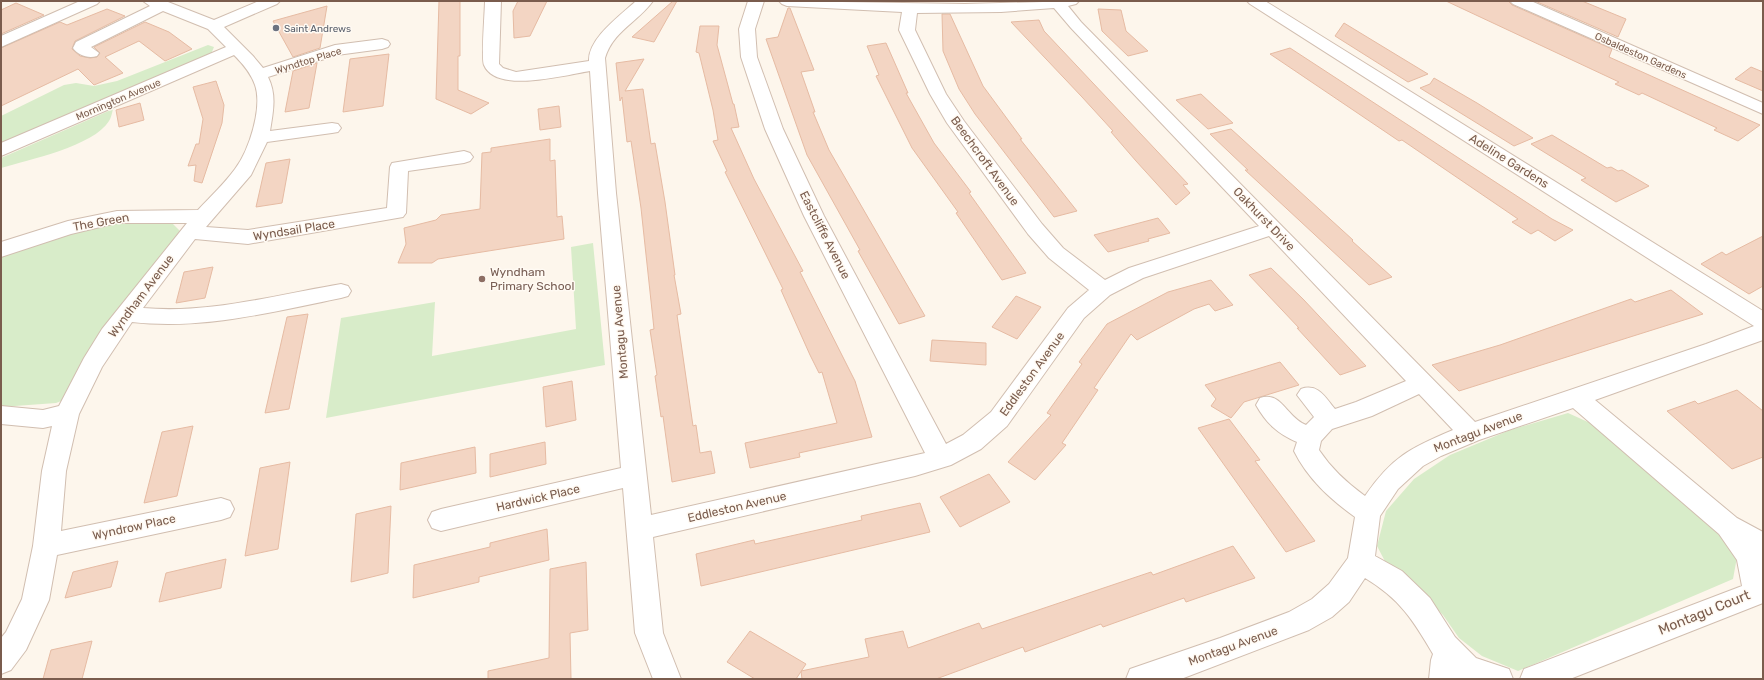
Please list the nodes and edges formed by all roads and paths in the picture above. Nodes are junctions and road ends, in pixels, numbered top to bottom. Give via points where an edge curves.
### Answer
1 (59, 1) edge
2 (92, 1) edge
3 (272, 1) edge
4 (493, 1) edge
5 (646, 1) edge
6 (756, 1) edge
7 (787, 1) edge
8 (1255, 1) edge
9 (1518, 1) edge
10 (1065, 2) edge
11 (157, 3) edge
12 (1009, 4) edge
13 (910, 7) junction
14 (76, 8) junction
15 (214, 26) junction
16 (1, 42) edge
17 (382, 44) dead end
18 (236, 48) junction
19 (92, 53) dead end
20 (598, 65) junction
21 (259, 75) junction
22 (1763, 109) edge
23 (332, 128) dead end
24 (260, 138) junction
25 (1, 150) edge
26 (464, 157) dead end
27 (197, 224) junction
28 (1273, 228) junction
29 (1, 250) edge
30 (1104, 290) junction
31 (341, 291) dead end
32 (127, 314) junction
33 (1763, 321) edge
34 (1763, 331) edge
35 (1423, 383) junction
36 (1309, 395) dead end
37 (1576, 397) junction
38 (1268, 405) dead end
39 (67, 414) junction
40 (1, 415) edge
41 (1331, 420) junction
42 (1471, 432) junction
43 (1310, 437) junction
44 (942, 458) junction
45 (634, 475) junction
46 (221, 509) dead end
47 (1368, 513) junction
48 (442, 520) dead end
49 (1728, 526) junction
50 (639, 529) junction
51 (1763, 545) edge
52 (46, 546) junction
53 (1361, 562) junction
54 (1, 660) edge
55 (1447, 666) edge
56 (667, 679) edge
57 (1140, 679) edge
58 (1499, 679) edge
59 (1534, 679) edge

1 - 14 street
2 - 14 street
3 - 15 street
4 - 20 street via 491,64 497,72 516,77
5 - 20 street, Montagu Avenue via 602,44 598,51
6 - 44 street, Eastcliffe Avenue via 747,29 749,57 774,128 814,216 934,448
7 - 13 street
8 - 33 street, Adeline Gardens
9 - 22 street, Osbaldeston Gardens
10 - 12 street
10 - 28 street, Oakhurst Drive via 1076,25
11 - 15 street, Wyndham Avenue
11 - 19 street via 82,45 81,48
12 - 13 street
13 - 30 street, Beechcroft Avenue via 907,30 938,94 956,123 1035,229 1056,253
14 - 16 street
15 - 18 street, Wyndham Avenue
17 - 21 street, Wyndtop Place via 335,50
18 - 21 street, Wyndham Avenue
18 - 25 street, Mornington Avenue
20 - 45 street, Montagu Avenue via 607,194
21 - 24 street, Wyndham Avenue via 264,86 266,104
23 - 24 street
24 - 27 street, Wyndham Avenue via 244,171
26 - 27 street, Wyndsail Place via 399,167 396,213 248,237
27 - 29 street, The Green via 149,216 116,217 68,228
27 - 32 street, Wyndham Avenue
28 - 30 street, Eddleston Avenue via 1136,273
28 - 35 street, Oakhurst Drive
30 - 44 street, Eddleston Avenue via 1076,312 999,419 972,442
31 - 32 street via 204,315 150,317
32 - 39 street, Wyndham Avenue via 92,364
34 - 37 street, Montagu Avenue
35 - 41 street via 1364,409
35 - 42 street, Oakhurst Drive
36 - 41 street
37 - 42 street, Montagu Avenue
37 - 49 street, Montagu Court
38 - 43 street via 1288,428
39 - 40 street via 43,419
39 - 52 street, Wyndham Avenue via 54,471
41 - 43 street via 1324,422
42 - 47 street, Montagu Avenue via 1414,460 1389,482
43 - 47 street via 1306,451 1317,468 1334,487
44 - 50 street, Eddleston Avenue
45 - 48 street, Hardwick Place
45 - 50 street, Montagu Avenue
46 - 52 street, Wyndrow Place
47 - 53 street, Montagu Avenue
49 - 51 street
49 - 59 street, Montagu Court via 1749,556 1756,593
50 - 56 street, Montagu Avenue via 649,634
52 - 54 street, Wyndham Avenue via 34,600 16,641
53 - 55 street via 1392,580 1420,607 1445,647
53 - 57 street, Montagu Avenue via 1339,592 1322,608 1299,621 1220,652
55 - 58 street

